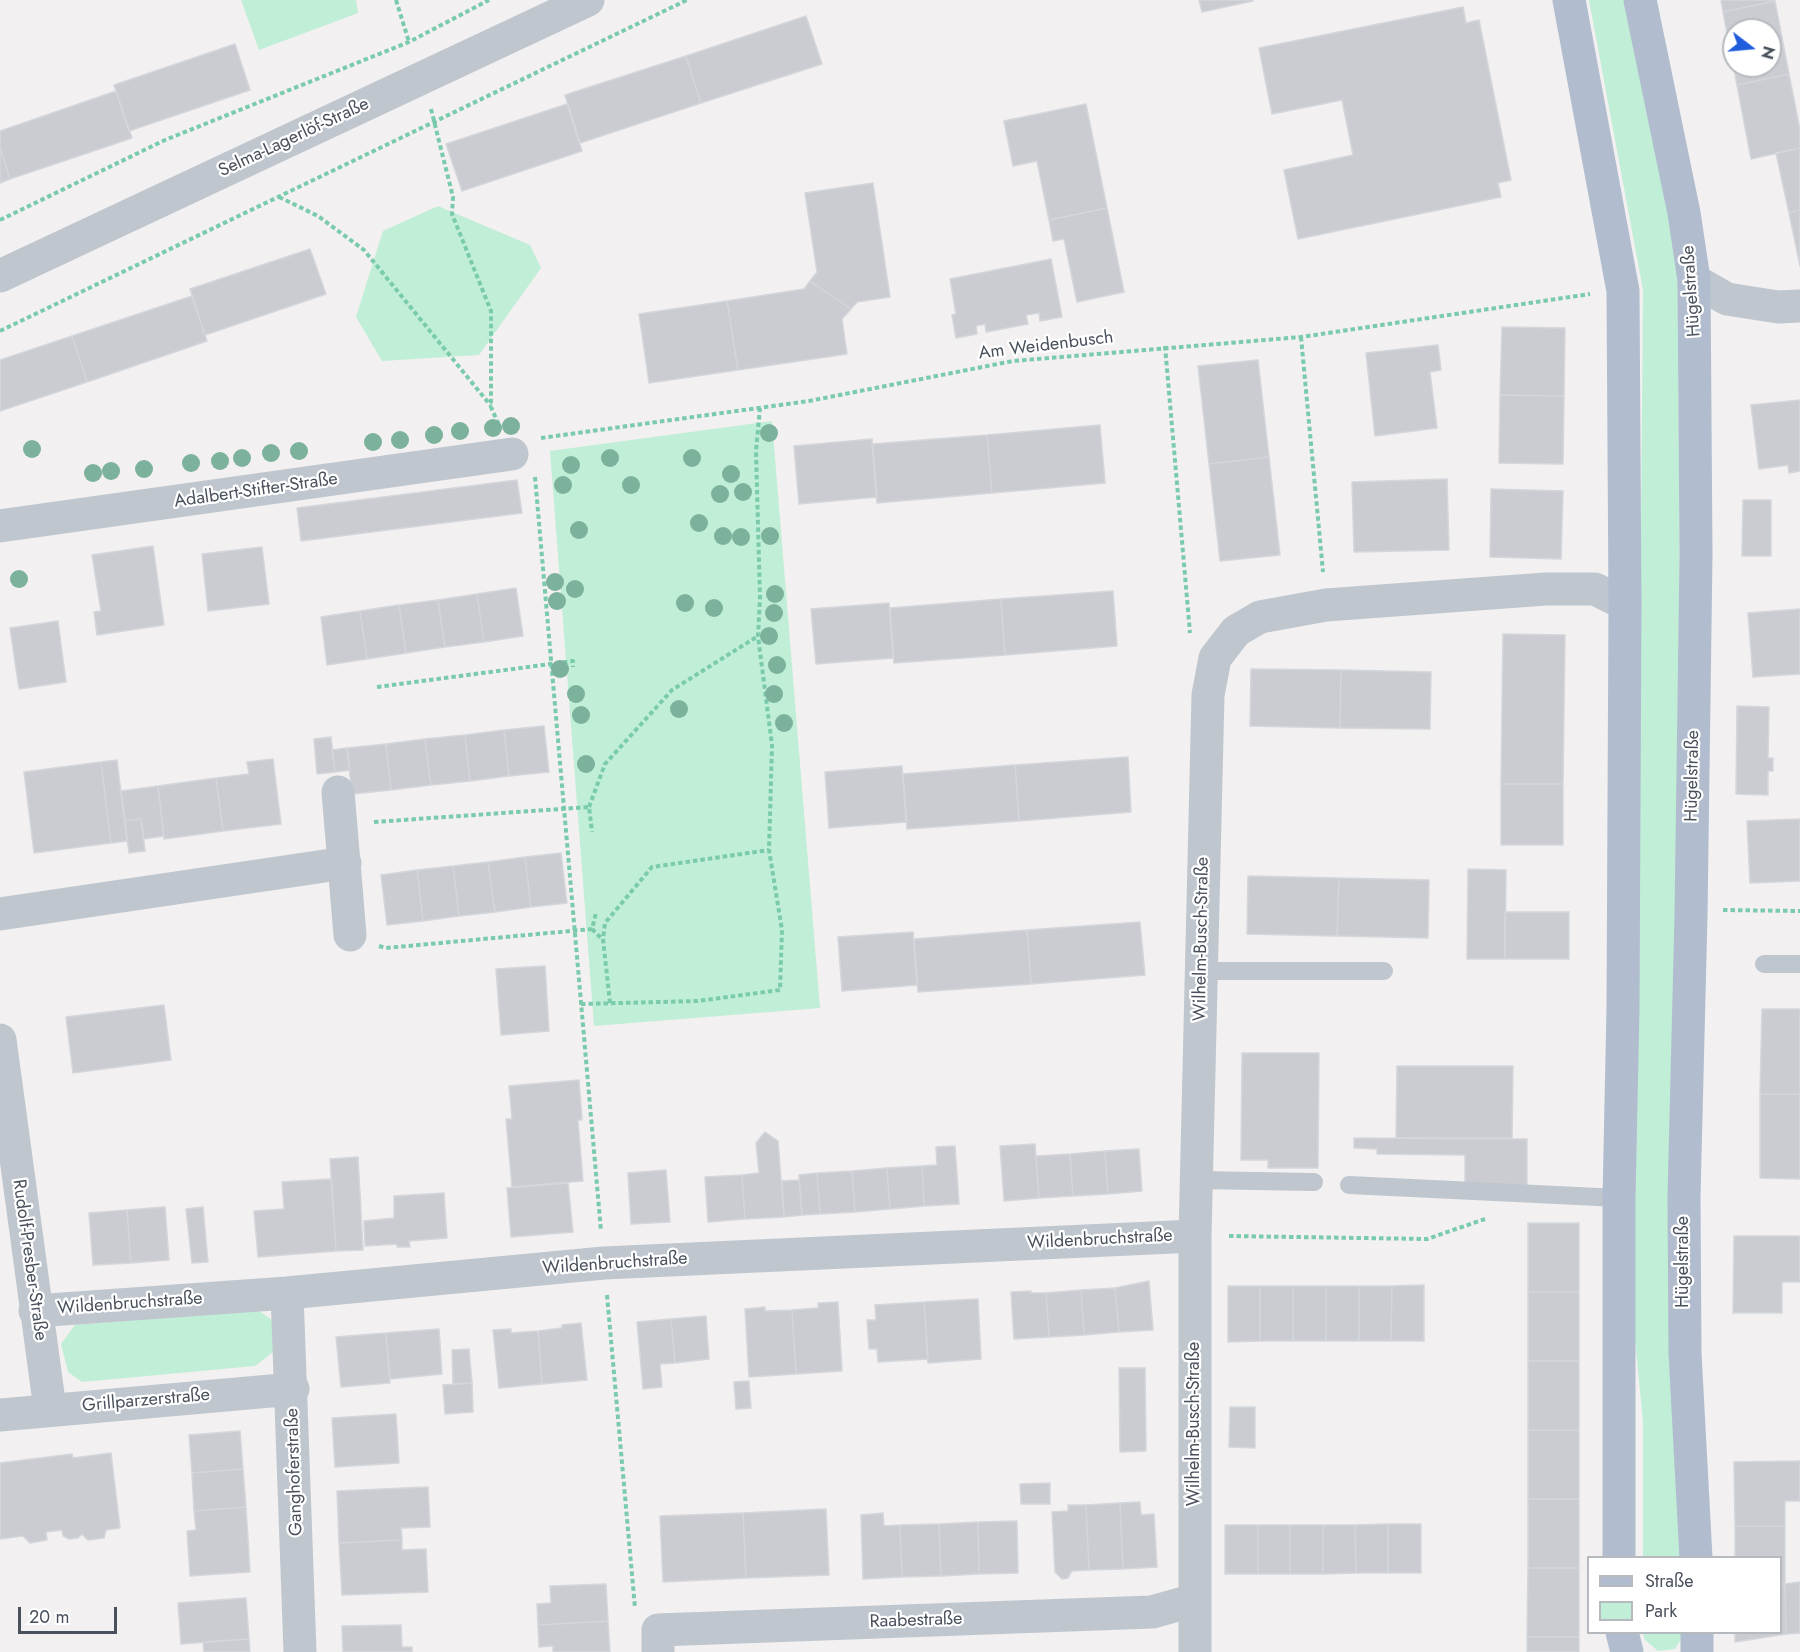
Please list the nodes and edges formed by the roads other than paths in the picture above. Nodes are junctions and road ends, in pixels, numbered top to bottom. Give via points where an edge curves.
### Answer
1 (588, 0) edge
2 (1569, 0) edge
3 (1640, 0) edge
4 (0, 276) edge
5 (1694, 280) junction
6 (1800, 306) edge
7 (523, 461) road end
8 (0, 526) edge
9 (1625, 604) junction
10 (338, 792) dead end
11 (344, 853) junction
12 (0, 914) edge
13 (350, 935) road end
14 (1764, 964) dead end
15 (1800, 964) edge
16 (1201, 971) junction
17 (1384, 971) dead end
18 (0, 1040) edge
19 (1197, 1180) junction
20 (1314, 1182) dead end
21 (1349, 1185) dead end
22 (1619, 1198) junction
23 (1195, 1236) junction
24 (287, 1293) junction
25 (35, 1311) junction
26 (293, 1389) junction
27 (50, 1409) junction
28 (0, 1415) edge
29 (1619, 1556) edge
30 (1696, 1556) edge
31 (1195, 1600) junction
32 (1620, 1634) edge
33 (1621, 1634) edge
34 (1697, 1634) edge
35 (658, 1641) edge
36 (300, 1652) edge
37 (1195, 1652) edge
38 (1618, 1652) edge
39 (1628, 1652) edge
40 (1697, 1652) edge

1 - 4 street, Selma-Lagerlöf-Straße
2 - 9 main road via 1623,291
3 - 5 main road, Hügelstraße
5 - 6 street via 1727,299 1778,307
5 - 30 main road, Hügelstraße via 1696,555 1684,1197 1685,1353
7 - 8 street, Adalbert-Stifter-Straße
9 - 16 street, Wilhelm-Busch-Straße via 1595,589 1546,589 1326,605 1260,617 1236,631 1215,658 1208,694
9 - 22 main road
10 - 11 street
11 - 12 street
11 - 13 street
14 - 15 lane
16 - 17 lane
16 - 19 street, Wilhelm-Busch-Straße
18 - 25 street, Rudolf-Presber-Straße
19 - 20 lane
19 - 23 street, Wilhelm-Busch-Straße
21 - 22 lane
22 - 29 main road
23 - 24 street, Wildenbruchstraße via 604,1263
23 - 31 street, Wilhelm-Busch-Straße
24 - 25 street, Wildenbruchstraße
24 - 26 street, Ganghoferstraße
25 - 27 street, Rudolf-Presber-Straße
26 - 27 street, Grillparzerstraße
26 - 36 street, Ganghoferstraße
27 - 28 street, Grillparzerstraße
31 - 35 street, Raabestraße via 1152,1612
31 - 37 street, Wilhelm-Busch-Straße
32 - 38 main road
33 - 39 main road
34 - 40 main road

